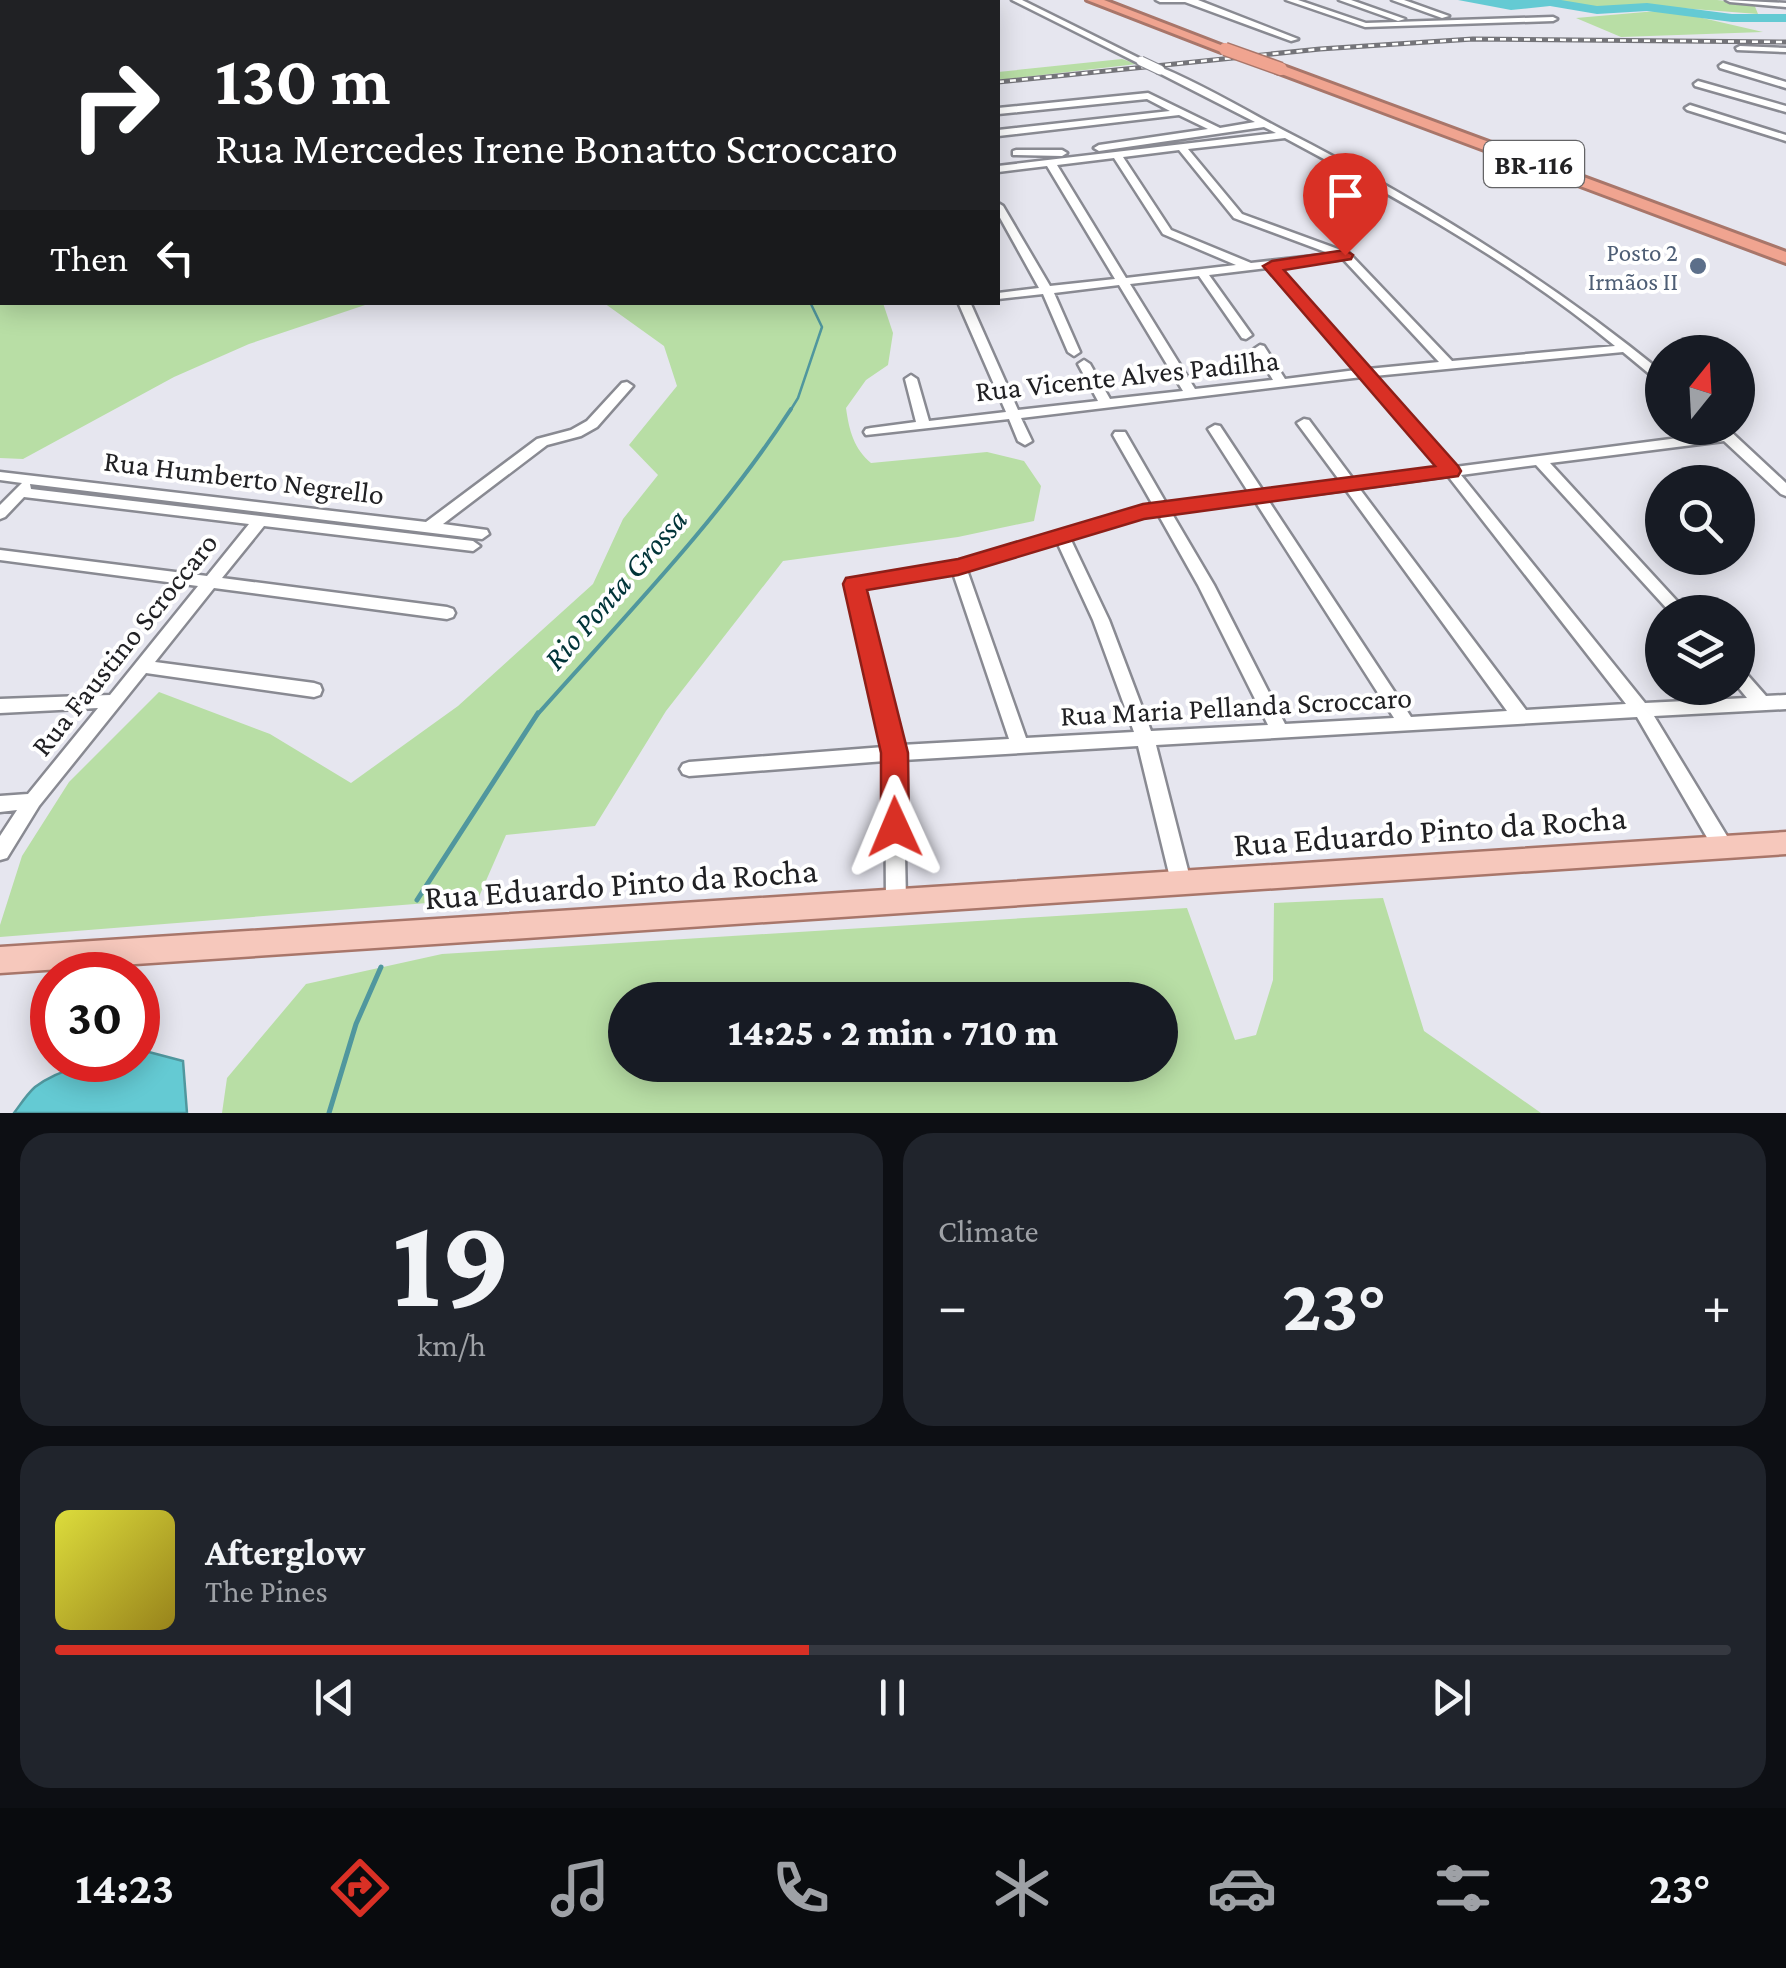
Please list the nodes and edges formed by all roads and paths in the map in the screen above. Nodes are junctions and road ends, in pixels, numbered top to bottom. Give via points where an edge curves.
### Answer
1 (1016, 0) edge
2 (1094, 0) edge
3 (1122, 0) edge
4 (1160, 0) edge
5 (1191, 0) edge
6 (1290, 0) edge
7 (1343, 0) edge
8 (1396, 0) edge
9 (1730, 0) edge
10 (1758, 0) edge
11 (1774, 4) junction
12 (1785, 4) edge
13 (1553, 19) dead end
14 (1458, 20) junction
15 (1408, 22) junction
16 (1294, 39) dead end
17 (1740, 48) dead end
18 (1786, 50) edge
19 (1723, 66) dead end
20 (1289, 67) junction
21 (1698, 84) dead end
22 (1786, 85) edge
23 (1690, 108) dead end
24 (1786, 110) edge
25 (1000, 111) edge
26 (1185, 112) junction
27 (1258, 121) junction
28 (1228, 128) junction
29 (1000, 133) edge
30 (1286, 135) junction
31 (1786, 138) edge
32 (1182, 148) junction
33 (1016, 153) dead end
34 (1118, 156) junction
35 (1051, 164) junction
36 (1000, 169) edge
37 (1000, 209) edge
38 (1786, 244) edge
39 (1345, 255) junction
40 (1786, 258) edge
41 (1272, 266) junction
42 (1254, 268) junction
43 (1202, 274) junction
44 (1126, 282) junction
45 (1047, 291) junction
46 (1000, 296) edge
47 (965, 305) edge
48 (1246, 335) dead end
49 (1628, 348) junction
50 (1260, 350) dead end
51 (1074, 352) dead end
52 (1645, 363) edge
53 (1084, 364) dead end
54 (1450, 365) junction
55 (1363, 373) junction
56 (911, 379) dead end
57 (1282, 384) junction
58 (627, 386) dead end
59 (1190, 394) junction
60 (1105, 402) junction
61 (1012, 412) junction
62 (1304, 423) dead end
63 (922, 424) junction
64 (1215, 430) dead end
65 (872, 432) dead end
66 (1120, 436) dead end
67 (1025, 441) dead end
68 (1645, 444) edge
69 (1736, 445) edge
70 (1538, 460) junction
71 (1451, 471) junction
72 (0, 476) edge
73 (1352, 484) junction
74 (25, 486) junction
75 (1786, 491) edge
76 (1259, 496) junction
77 (1159, 509) junction
78 (0, 514) edge
79 (260, 521) junction
80 (431, 526) junction
81 (1063, 538) junction
82 (0, 555) edge
83 (958, 567) junction
84 (207, 584) junction
85 (1663, 595) edge
86 (446, 613) dead end
87 (142, 666) junction
88 (314, 690) dead end
89 (1755, 695) edge
90 (113, 701) junction
91 (1786, 702) edge
92 (1763, 704) junction
93 (0, 706) edge
94 (1643, 713) junction
95 (1522, 718) junction
96 (1407, 724) junction
97 (1280, 730) junction
98 (1145, 738) junction
99 (1020, 747) junction
100 (894, 753) junction
101 (690, 769) dead end
102 (32, 802) junction
103 (0, 804) edge
104 (1786, 843) edge
105 (1723, 847) junction
106 (0, 852) edge
107 (1181, 882) junction
108 (896, 901) junction
109 (0, 960) edge

1 - 27 street, bridge
2 - 20 highway, BR-116, bridge
3 - 20 highway, BR-116
4 - 5 street
5 - 16 street
6 - 15 street via 1365,25
7 - 15 street
8 - 14 street
9 - 11 street
10 - 11 street
11 - 12 street
13 - 14 street
14 - 15 street
17 - 18 street
19 - 22 street
20 - 38 highway, BR-116
20 - 40 highway, BR-116
21 - 24 street
23 - 31 street
25 - 26 street via 1138,96
26 - 28 street
26 - 29 street
27 - 28 street
27 - 30 street
28 - 33 street
30 - 32 street
30 - 49 street via 1503,257
32 - 34 street
32 - 39 street via 1238,216
34 - 35 street
34 - 42 street via 1167,232
35 - 36 street
35 - 44 street
37 - 45 street
39 - 41 street
39 - 54 street
41 - 42 street
41 - 55 street
42 - 43 street
43 - 44 street
43 - 48 street
44 - 45 street
44 - 59 street
45 - 46 street
45 - 51 street
47 - 61 street
49 - 52 street
49 - 54 street, Rua Vicente Alves Padilha
50 - 57 street
53 - 60 street
54 - 55 street, Rua Vicente Alves Padilha
55 - 57 street, Rua Vicente Alves Padilha
55 - 71 street
56 - 63 street
57 - 59 street, Rua Vicente Alves Padilha
58 - 80 street via 592,424 542,442
59 - 60 street, Rua Vicente Alves Padilha
60 - 61 street, Rua Vicente Alves Padilha
61 - 63 street, Rua Vicente Alves Padilha
61 - 67 street
62 - 73 street
63 - 65 street, Rua Vicente Alves Padilha
64 - 76 street
66 - 77 street
68 - 70 street
69 - 75 street
70 - 71 street
70 - 85 street
71 - 73 street
71 - 94 street
72 - 74 street, Rua Humberto Negrello
73 - 76 street
73 - 95 street
74 - 78 street
74 - 79 street, Rua Humberto Negrello
74 - 80 street, Rua Humberto Negrello
76 - 77 street
76 - 96 street
77 - 81 street
77 - 97 street
79 - 80 street, Rua Humberto Negrello via 477,540
79 - 84 street, Rua Faustino Scroccaro
81 - 83 street
81 - 98 street
82 - 84 street
83 - 99 street
83 - 100 street via 854,584
84 - 86 street
84 - 87 street, Rua Faustino Scroccaro
87 - 88 street
87 - 90 street, Rua Faustino Scroccaro
89 - 92 street
90 - 93 street
90 - 102 street, Rua Faustino Scroccaro
91 - 92 street, Rua Maria Pellanda Scroccaro
92 - 94 street, Rua Maria Pellanda Scroccaro
94 - 95 street, Rua Maria Pellanda Scroccaro
94 - 105 street
95 - 96 street, Rua Maria Pellanda Scroccaro
96 - 97 street, Rua Maria Pellanda Scroccaro
97 - 98 street, Rua Maria Pellanda Scroccaro
98 - 99 street, Rua Maria Pellanda Scroccaro
98 - 107 street
99 - 100 street, Rua Maria Pellanda Scroccaro
100 - 101 street, Rua Maria Pellanda Scroccaro
100 - 108 street
102 - 103 street
102 - 106 street, Rua Faustino Scroccaro
104 - 105 main road, Rua Eduardo Pinto da Rocha
105 - 107 main road, Rua Eduardo Pinto da Rocha
107 - 108 main road, Rua Eduardo Pinto da Rocha
108 - 109 main road, Rua Eduardo Pinto da Rocha

